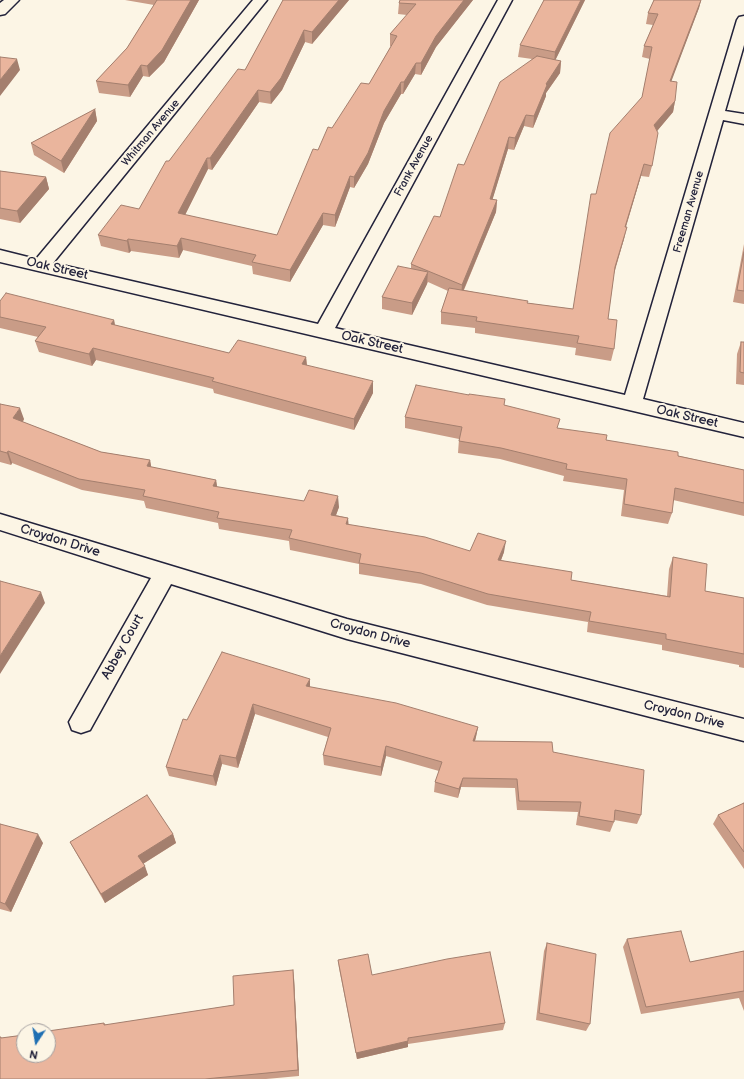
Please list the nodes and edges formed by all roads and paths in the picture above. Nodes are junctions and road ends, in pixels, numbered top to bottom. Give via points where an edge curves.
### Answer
1 (12, 0) edge
2 (260, 0) edge
3 (505, 0) edge
4 (0, 12) edge
5 (744, 20) edge
6 (717, 114) junction
7 (744, 119) edge
8 (0, 256) edge
9 (41, 265) junction
10 (323, 332) junction
11 (632, 404) junction
12 (744, 430) edge
13 (0, 522) edge
14 (165, 573) junction
15 (81, 722) dead end
16 (744, 730) edge

1 - 4 street
2 - 9 street, Whitman Avenue
3 - 10 street, Frank Avenue
5 - 6 street, Freeman Avenue
6 - 7 street
6 - 11 street, Freeman Avenue
8 - 9 street, Oak Street
9 - 10 street, Oak Street
10 - 11 street, Oak Street
11 - 12 street, Oak Street
13 - 14 street, Croydon Drive
14 - 15 street, Abbey Court
14 - 16 street, Croydon Drive via 347,629

